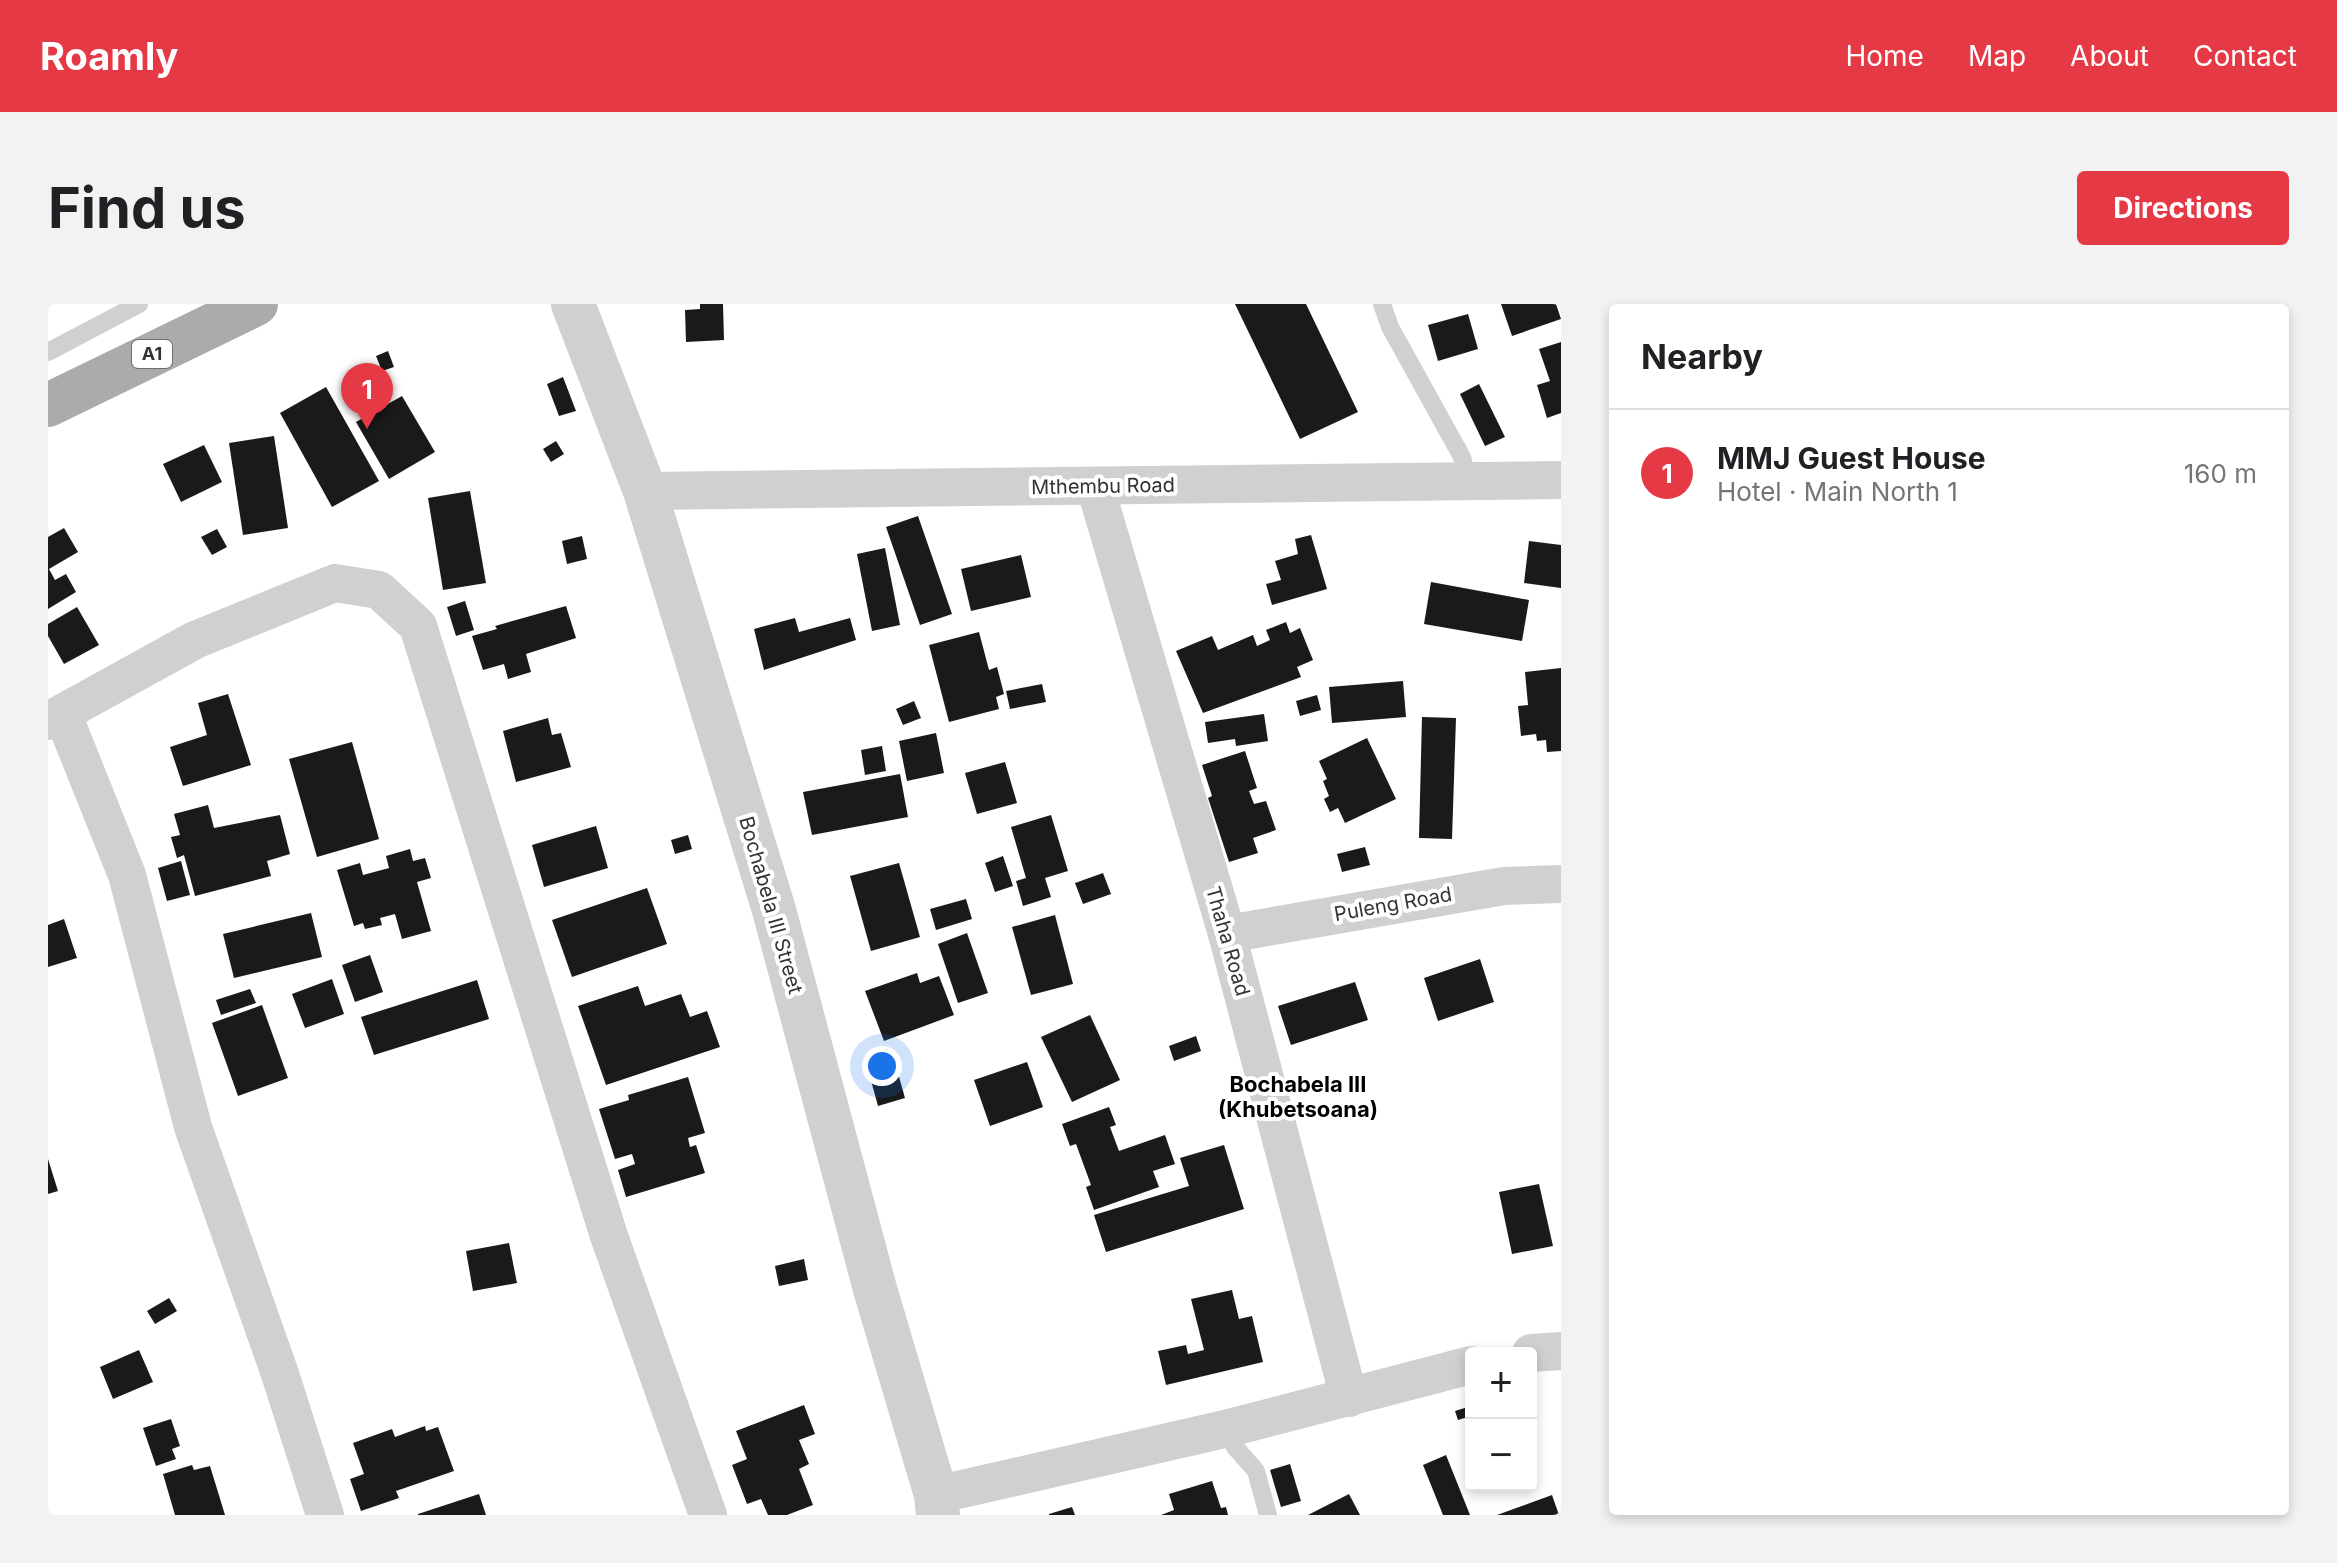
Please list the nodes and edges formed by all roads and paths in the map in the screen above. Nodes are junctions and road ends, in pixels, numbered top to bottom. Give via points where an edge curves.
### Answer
1 (139, 304) edge
2 (256, 304) edge
3 (573, 304) edge
4 (1382, 304) edge
5 (48, 352) edge
6 (48, 405) edge
7 (1561, 480) edge
8 (1468, 481) junction
9 (1095, 486) junction
10 (645, 491) junction
11 (56, 718) edge
12 (1561, 884) edge
13 (1227, 934) junction
14 (1561, 1351) edge
15 (1537, 1353) edge
16 (1465, 1367) edge
17 (1349, 1398) junction
18 (1229, 1428) junction
19 (937, 1505) edge
20 (325, 1515) edge
21 (708, 1515) edge
22 (1268, 1515) edge

1 - 5 lane
2 - 6 main road, A1
3 - 10 street, Bochabela III Street
4 - 8 lane via 1462,457
7 - 8 street, Mthembu Road
8 - 9 street, Mthembu Road
9 - 10 street, Mthembu Road
9 - 13 street, Thaha Road
10 - 19 street, Bochabela III Street via 774,910
11 - 20 street via 127,875 193,1127
11 - 21 street via 195,640 335,583 379,590 418,626 609,1236
12 - 13 street, Puleng Road via 1504,886
13 - 17 street, Thaha Road
14 - 15 street
16 - 17 street
17 - 18 street
18 - 19 street
18 - 22 lane via 1235,1447 1256,1471

